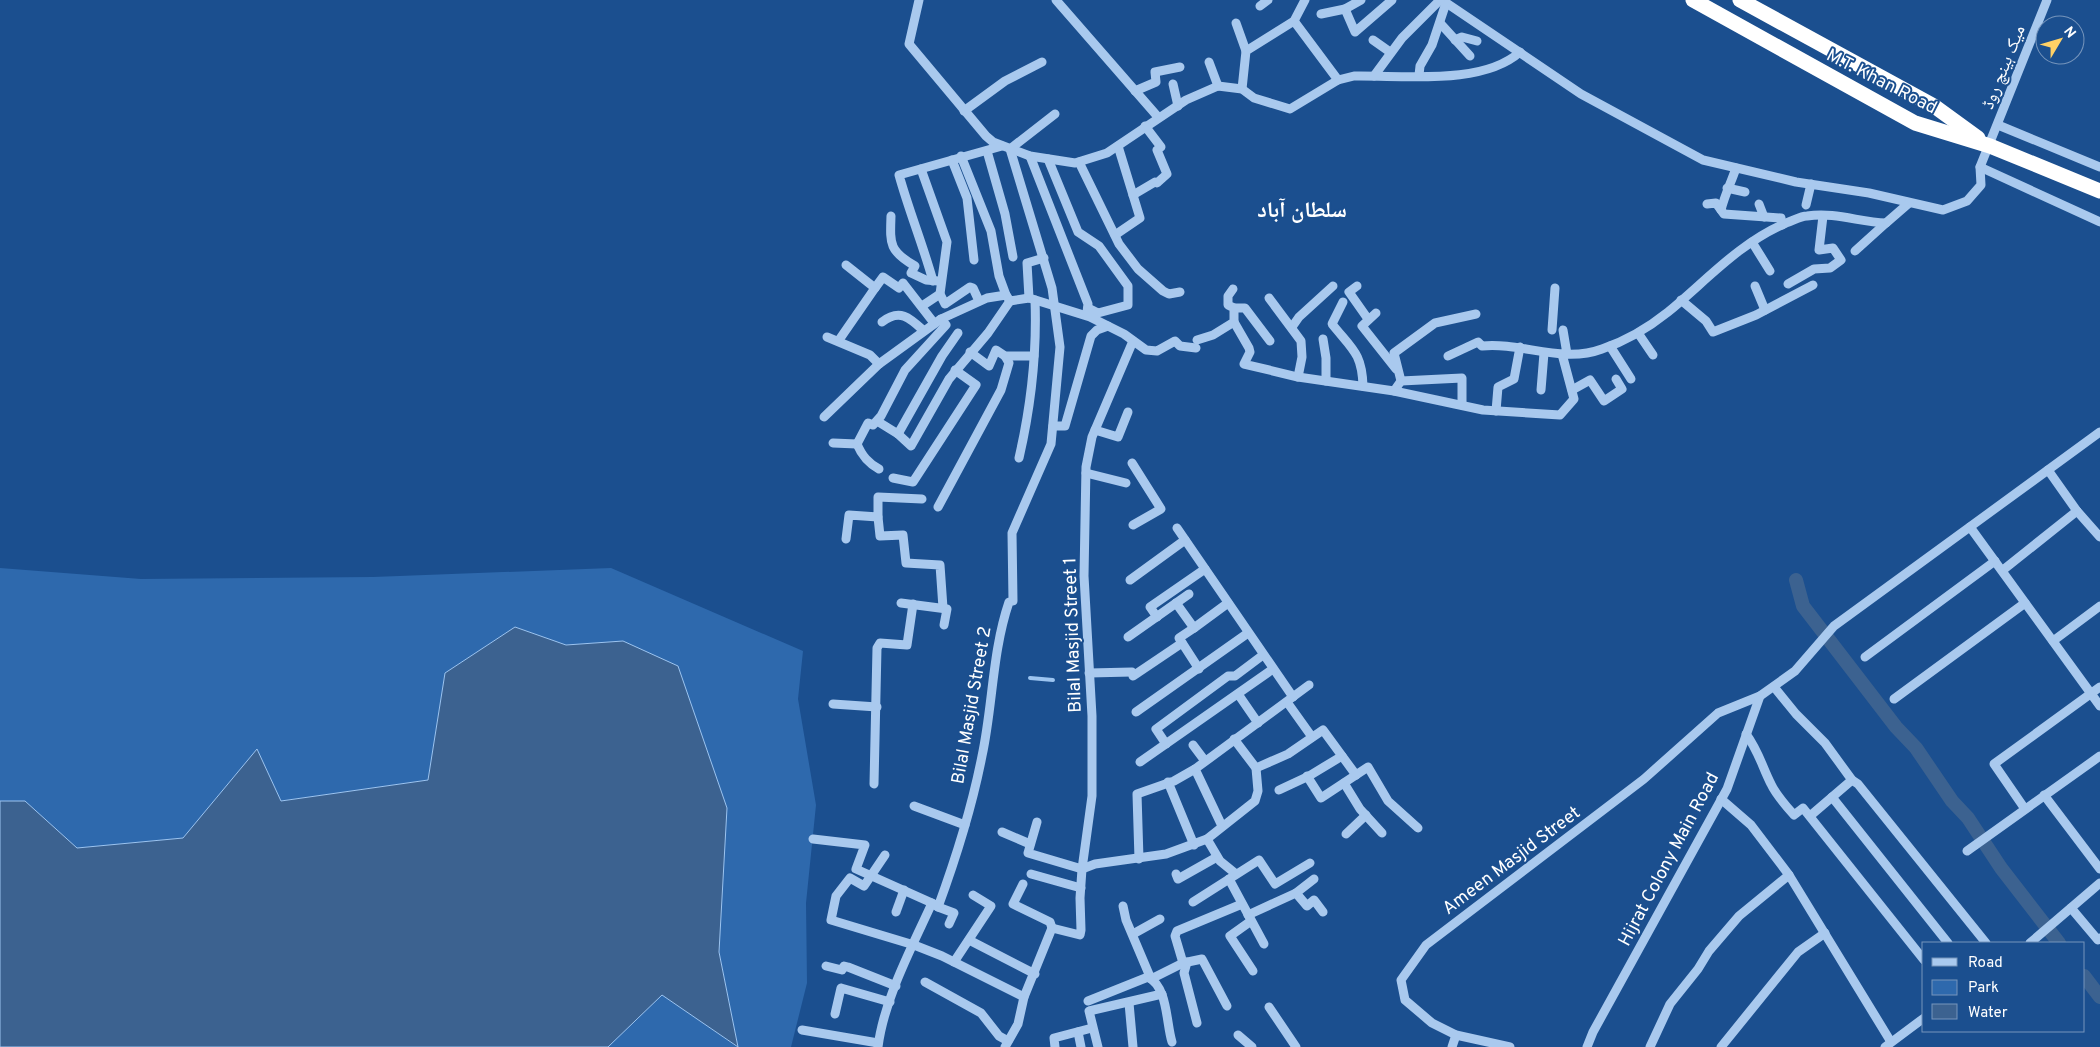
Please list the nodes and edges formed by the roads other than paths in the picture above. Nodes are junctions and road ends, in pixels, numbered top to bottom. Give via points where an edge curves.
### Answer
1 (919, 0) edge
2 (1056, 0) edge
3 (1268, 0) edge
4 (1305, 0) edge
5 (1361, 0) edge
6 (1392, 0) edge
7 (1693, 0) edge
8 (1740, 0) edge
9 (2047, 0) edge
10 (1443, 1) edge
11 (1260, 6) dead end
12 (1345, 9) junction
13 (1321, 14) dead end
14 (1294, 20) junction
15 (1236, 23) dead end
16 (1440, 23) junction
17 (1373, 40) dead end
18 (1455, 40) junction
19 (1477, 41) dead end
20 (1246, 51) junction
21 (1390, 52) junction
22 (1520, 52) junction
23 (1470, 56) dead end
24 (1042, 62) dead end
25 (1209, 62) dead end
26 (1180, 67) dead end
27 (1419, 75) junction
28 (1374, 76) junction
29 (1338, 80) junction
30 (1173, 84) dead end
31 (1218, 86) junction
32 (1242, 89) junction
33 (1135, 91) junction
34 (1178, 106) junction
35 (964, 111) junction
36 (1055, 114) dead end
37 (1158, 117) junction
38 (1998, 125) junction
39 (1145, 126) junction
40 (1118, 146) junction
41 (1990, 146) junction
42 (1006, 147) junction
43 (986, 151) junction
44 (1030, 156) junction
45 (956, 158) junction
46 (1048, 159) junction
47 (1079, 162) junction
48 (1980, 167) junction
49 (2100, 167) edge
50 (1736, 168) junction
51 (921, 169) junction
52 (1810, 184) junction
53 (1727, 188) junction
54 (2100, 191) edge
55 (1745, 192) dead end
56 (1133, 195) junction
57 (1910, 203) junction
58 (1707, 204) dead end
59 (1759, 204) dead end
60 (1806, 205) dead end
61 (1721, 210) junction
62 (890, 216) dead end
63 (1823, 216) junction
64 (1764, 217) junction
65 (2100, 222) edge
66 (1886, 223) junction
67 (1782, 225) junction
68 (1115, 235) junction
69 (1752, 242) junction
70 (1855, 251) dead end
71 (1014, 257) dead end
72 (1044, 258) junction
73 (974, 260) dead end
74 (846, 265) dead end
75 (1770, 271) dead end
76 (937, 281) junction
77 (1788, 284) dead end
78 (1333, 286) dead end
79 (1357, 286) dead end
80 (1755, 286) dead end
81 (1812, 286) dead end
82 (875, 288) junction
83 (1555, 288) dead end
84 (1233, 289) dead end
85 (1180, 292) dead end
86 (940, 294) junction
87 (1008, 298) junction
88 (1269, 298) dead end
89 (1032, 299) junction
90 (1681, 300) junction
91 (979, 301) junction
92 (1343, 302) dead end
93 (922, 306) junction
94 (1055, 306) junction
95 (1234, 308) junction
96 (1765, 310) junction
97 (1087, 312) junction
98 (1376, 313) dead end
99 (1476, 314) dead end
100 (1368, 319) junction
101 (938, 321) junction
102 (882, 322) dead end
103 (1234, 322) junction
104 (1108, 326) junction
105 (1292, 326) junction
106 (1552, 330) dead end
107 (1563, 330) dead end
108 (924, 331) junction
109 (958, 333) dead end
110 (1638, 333) junction
111 (827, 336) dead end
112 (1323, 339) dead end
113 (839, 340) junction
114 (1133, 341) junction
115 (1270, 341) dead end
116 (1610, 346) junction
117 (1520, 347) junction
118 (970, 352) junction
119 (1544, 353) junction
120 (1564, 354) junction
121 (1653, 355) dead end
122 (1005, 356) junction
123 (1034, 356) junction
124 (1448, 356) dead end
125 (879, 364) junction
126 (955, 370) junction
127 (1298, 377) junction
128 (1400, 377) junction
129 (1616, 379) dead end
130 (1631, 379) dead end
131 (1326, 381) junction
132 (1363, 386) junction
133 (1541, 390) dead end
134 (1572, 390) junction
135 (1394, 391) junction
136 (1462, 405) junction
137 (1496, 411) junction
138 (1128, 412) dead end
139 (824, 417) dead end
140 (877, 420) junction
141 (1053, 426) junction
142 (1095, 430) junction
143 (2100, 432) edge
144 (898, 434) junction
145 (833, 443) dead end
146 (857, 444) junction
147 (1019, 458) dead end
148 (1132, 463) dead end
149 (880, 469) dead end
150 (2048, 470) junction
151 (1086, 473) junction
152 (893, 478) dead end
153 (1126, 483) dead end
154 (922, 499) dead end
155 (938, 506) dead end
156 (2077, 511) junction
157 (878, 517) junction
158 (1133, 525) dead end
159 (1970, 527) junction
160 (1177, 528) dead end
161 (2100, 537) edge
162 (846, 539) dead end
163 (1184, 540) junction
164 (1995, 561) junction
165 (1204, 569) junction
166 (2003, 570) junction
167 (1130, 580) dead end
168 (1189, 594) dead end
169 (900, 603) dead end
170 (1176, 603) junction
171 (1228, 603) junction
172 (2025, 603) junction
173 (913, 604) junction
174 (2100, 606) edge
175 (943, 608) junction
176 (1157, 617) junction
177 (944, 625) dead end
178 (1194, 628) junction
179 (1248, 633) junction
180 (1128, 638) dead end
181 (2053, 641) junction
182 (1182, 643) junction
183 (1263, 655) junction
184 (1865, 657) dead end
185 (1200, 669) junction
186 (1273, 669) junction
187 (1089, 673) junction
188 (1309, 686) dead end
189 (1774, 686) junction
190 (2100, 687) edge
191 (1238, 694) junction
192 (2091, 694) junction
193 (1760, 696) junction
194 (1894, 699) dead end
195 (1290, 700) junction
196 (833, 704) dead end
197 (2100, 706) edge
198 (877, 707) junction
199 (1136, 712) dead end
200 (1258, 722) junction
201 (1746, 734) junction
202 (1312, 737) junction
203 (1234, 739) junction
204 (1166, 744) junction
205 (1193, 745) dead end
206 (1342, 756) junction
207 (2100, 756) edge
208 (1205, 761) junction
209 (1140, 762) dead end
210 (1256, 768) junction
211 (1195, 769) junction
212 (1356, 775) junction
213 (1307, 776) junction
214 (1852, 780) junction
215 (1168, 782) junction
216 (1344, 783) junction
217 (874, 784) dead end
218 (1279, 790) dead end
219 (2044, 795) junction
220 (1832, 797) junction
221 (1721, 799) junction
222 (914, 806) dead end
223 (2025, 809) junction
224 (1366, 815) junction
225 (1810, 816) junction
226 (1037, 822) dead end
227 (964, 825) junction
228 (1222, 826) junction
229 (1418, 828) dead end
230 (1002, 832) dead end
231 (1382, 833) dead end
232 (1346, 834) dead end
233 (813, 839) dead end
234 (1207, 839) junction
235 (1030, 844) junction
236 (1194, 845) junction
237 (1967, 851) dead end
238 (885, 855) dead end
239 (1217, 857) junction
240 (1139, 859) junction
241 (1310, 863) dead end
242 (1082, 869) junction
243 (2100, 869) edge
244 (1031, 874) dead end
245 (1176, 874) dead end
246 (872, 875) junction
247 (1789, 875) junction
248 (1232, 877) junction
249 (1314, 879) dead end
250 (2100, 883) edge
251 (1023, 884) dead end
252 (1081, 888) junction
253 (904, 890) junction
254 (1296, 893) junction
255 (973, 896) dead end
256 (1192, 902) dead end
257 (1242, 904) junction
258 (935, 905) junction
259 (1123, 906) dead end
260 (2071, 908) junction
261 (896, 912) dead end
262 (1323, 912) dead end
263 (1250, 918) junction
264 (1160, 919) dead end
265 (949, 924) dead end
266 (1052, 928) junction
267 (1826, 933) junction
268 (1133, 934) junction
269 (2100, 938) edge
270 (969, 940) junction
271 (1947, 942) edge
272 (1985, 942) edge
273 (2032, 942) edge
274 (1264, 944) dead end
275 (914, 945) junction
276 (1922, 957) edge
277 (954, 962) junction
278 (1185, 962) junction
279 (826, 966) dead end
280 (1253, 972) dead end
281 (1035, 974) junction
282 (1151, 979) junction
283 (925, 982) dead end
284 (896, 986) junction
285 (1162, 994) junction
286 (1024, 997) junction
287 (1088, 1001) dead end
288 (890, 1002) junction
289 (1129, 1002) junction
290 (1227, 1006) dead end
291 (1269, 1007) dead end
292 (835, 1014) dead end
293 (1922, 1020) edge
294 (1197, 1023) dead end
295 (1092, 1028) junction
296 (802, 1030) dead end
297 (1078, 1032) junction
298 (1238, 1035) dead end
299 (1456, 1035) junction
300 (1172, 1042) dead end
301 (878, 1045) edge
302 (1006, 1045) edge
303 (1888, 1045) edge
304 (1055, 1047) edge
305 (1081, 1047) edge
306 (1098, 1047) edge
307 (1133, 1047) edge
308 (1252, 1047) edge
309 (1296, 1047) edge
310 (1452, 1047) edge
311 (1510, 1047) edge
312 (1587, 1047) edge
313 (1650, 1047) edge
314 (1720, 1047) edge

1 - 35 street via 909,44
2 - 33 street
3 - 11 street
4 - 14 street
5 - 12 street
6 - 12 street via 1355,32
7 - 41 highway, M.T. Khan Road via 1915,123
8 - 41 highway, M.T. Khan Road via 1934,106
9 - 38 street, میک ہینچ روڈ
10 - 16 street
10 - 21 street
10 - 22 street, میک ہینچ روڈ
12 - 13 street
14 - 20 street
14 - 29 street
15 - 20 street
16 - 18 street
16 - 27 street
17 - 21 street
18 - 19 street via 1462,37
18 - 23 street
20 - 32 street
21 - 28 street
22 - 27 street via 1509,62 1472,74
22 - 50 street, میک ہینچ روڈ via 1581,94 1702,160
24 - 35 street via 1004,81
25 - 31 street
26 - 33 street via 1155,72 1156,82
27 - 28 street
28 - 29 street
29 - 32 street via 1290,109 1254,98
30 - 34 street
31 - 32 street
31 - 34 street
33 - 37 street
34 - 37 street
35 - 42 street via 990,139
36 - 42 street
37 - 39 street
38 - 41 street, میک ہینچ روڈ
38 - 49 street
39 - 40 street
39 - 56 street via 1161,147 1157,150 1167,174
40 - 47 street
40 - 56 street
41 - 48 street, میک ہینچ روڈ
41 - 54 highway
42 - 43 street
42 - 44 street
42 - 72 street, Bilal Masjid Street 2
43 - 45 street
43 - 71 street
44 - 46 street
44 - 97 street
45 - 51 street
45 - 73 street via 967,198
45 - 87 street via 991,231 999,276
46 - 47 street
46 - 97 street via 1078,232 1100,246 1128,286 1128,305 1098,313
47 - 68 street
48 - 57 street, میک ہینچ روڈ via 1980,185 1967,202 1943,210
48 - 65 street
50 - 52 street, میک ہینچ روڈ
50 - 53 street
51 - 76 street via 948,242
51 - 76 street via 899,175 913,222
52 - 57 street, میک ہینچ روڈ
52 - 60 street
53 - 55 street
53 - 61 street
56 - 68 street via 1140,218
57 - 66 street
58 - 61 street via 1716,203
59 - 64 street
61 - 64 street via 1724,214
62 - 76 street via 893,251 914,266 911,273
63 - 66 street via 1839,215
63 - 67 street via 1801,217
63 - 77 street via 1819,250 1833,248 1841,260 1830,268 1814,269
64 - 67 street via 1781,218
66 - 70 street
67 - 69 street
68 - 85 street via 1131,261 1154,285 1169,294
69 - 75 street
69 - 90 street
72 - 89 street via 1027,263
72 - 94 street, Bilal Masjid Street 2
74 - 82 street
76 - 86 street
78 - 105 street
79 - 100 street via 1349,292
80 - 96 street
81 - 96 street
82 - 93 street via 883,277 899,288 903,284
82 - 113 street
83 - 106 street
84 - 95 street via 1228,296 1228,305
86 - 91 street via 945,304 970,287
86 - 93 street
87 - 89 street
87 - 91 street
87 - 118 street via 988,333
88 - 105 street
89 - 94 street
89 - 123 street
90 - 96 street via 1706,321 1713,332
90 - 110 street
91 - 101 street
92 - 132 street via 1332,324 1358,356
93 - 101 street
94 - 97 street
94 - 141 street, Bilal Masjid Street 2 via 1060,347
95 - 103 street
95 - 115 street via 1244,308
97 - 104 street
98 - 100 street
99 - 128 street via 1435,323 1394,353
100 - 128 street via 1362,326
101 - 108 street
101 - 140 street via 946,325 905,370
102 - 108 street via 896,314 907,316
103 - 114 street via 1197,344 1180,346 1175,341 1157,351 1146,350
103 - 127 street via 1250,352 1244,364
104 - 114 street
104 - 141 street via 1091,336 1064,426
105 - 127 street via 1301,341
107 - 120 street
108 - 125 street
109 - 144 street
110 - 116 street
110 - 121 street
111 - 113 street
112 - 131 street
113 - 125 street via 870,355
114 - 142 street, Bilal Masjid Street 1
116 - 120 street via 1586,354
116 - 130 street
117 - 119 street
117 - 124 street via 1482,346 1478,342
117 - 137 street via 1514,379 1498,387
118 - 122 street via 989,366 996,350
118 - 126 street
119 - 120 street
119 - 133 street
120 - 134 street
122 - 123 street
122 - 155 street via 1009,363 1001,390
123 - 147 street via 1028,415
125 - 139 street
126 - 144 street via 911,446
126 - 152 street via 976,385 912,482
127 - 131 street
128 - 135 street
128 - 136 street via 1462,378
129 - 134 street via 1622,388 1604,401 1590,380
131 - 132 street
132 - 135 street
134 - 137 street via 1573,403 1560,415
135 - 136 street
136 - 137 street
138 - 142 street via 1118,437
140 - 144 street
140 - 146 street via 873,425 868,423
141 - 227 street, Bilal Masjid Street 2 via 1051,444 1012,533 1013,601 1009,602 1000,629 982,756
142 - 151 street, Bilal Masjid Street 1 via 1087,456
143 - 150 street
145 - 146 street
146 - 149 street via 870,464
148 - 158 street via 1161,509
150 - 156 street
150 - 159 street
151 - 153 street
151 - 187 street, Bilal Masjid Street 1 via 1084,576
154 - 157 street via 878,497
156 - 161 street
156 - 166 street
157 - 162 street via 849,515
157 - 175 street via 880,536 903,535 906,564 940,565
159 - 164 street
159 - 189 street via 1834,626 1795,671
160 - 163 street
163 - 165 street
163 - 167 street
164 - 166 street
164 - 184 street
165 - 171 street
165 - 176 street via 1150,607
166 - 172 street
168 - 170 street
169 - 173 street
170 - 176 street
170 - 178 street
171 - 178 street
171 - 179 street
172 - 181 street
172 - 194 street
173 - 175 street
173 - 198 street via 908,645 880,642 877,648
174 - 181 street
175 - 177 street via 946,609
176 - 180 street
178 - 182 street via 1179,638
179 - 183 street
179 - 185 street
181 - 192 street
182 - 185 street
182 - 187 street via 1133,674
183 - 186 street
183 - 204 street via 1235,676 1228,676 1156,729
185 - 199 street
186 - 191 street
186 - 195 street
187 - 242 street, Bilal Masjid Street 1 via 1092,796
188 - 195 street
189 - 193 street
189 - 214 street via 1825,743
190 - 192 street
191 - 200 street
191 - 204 street
192 - 197 street
192 - 223 street via 1994,764
193 - 201 street, Hijrat Colony Main Road
193 - 299 street, Ameen Masjid Street via 1718,713 1644,779 1426,945 1401,980 1405,1000 1432,1022
195 - 200 street
195 - 202 street
196 - 198 street
198 - 217 street
200 - 203 street
201 - 221 street, Hijrat Colony Main Road
201 - 225 street via 1756,747 1771,784 1794,815 1803,808
202 - 206 street via 1323,730
202 - 210 street via 1288,754
203 - 208 street
203 - 210 street
204 - 209 street
205 - 208 street
206 - 212 street
206 - 213 street
207 - 219 street
208 - 211 street
210 - 228 street via 1258,791 1255,801
211 - 215 street
211 - 228 street
212 - 216 street
212 - 229 street via 1368,767 1388,801
213 - 216 street via 1321,798
213 - 218 street
214 - 220 street
214 - 272 street
215 - 236 street
215 - 240 street via 1137,794
216 - 224 street
219 - 223 street
219 - 243 street
220 - 225 street
220 - 271 street
221 - 247 street via 1751,825
221 - 312 street, Hijrat Colony Main Road
222 - 227 street
223 - 237 street
224 - 231 street
224 - 232 street
225 - 276 street
226 - 235 street
227 - 258 street, Bilal Masjid Street 2 via 957,855
228 - 234 street
230 - 235 street
233 - 246 street via 865,845 856,868
234 - 236 street
234 - 239 street
235 - 242 street via 1028,853
236 - 240 street
238 - 246 street
239 - 245 street via 1178,879
239 - 248 street
240 - 242 street via 1095,864
241 - 248 street via 1275,884 1259,860
242 - 252 street, Bilal Masjid Street 1
244 - 252 street
246 - 253 street
246 - 275 street via 864,886 850,878 836,896 831,920
247 - 267 street
247 - 313 street via 1739,916 1709,951 1670,1004
248 - 256 street
248 - 257 street
249 - 254 street
250 - 260 street
251 - 266 street via 1013,904 1050,922
252 - 266 street, Bilal Masjid Street 1 via 1080,935
253 - 258 street
253 - 261 street
254 - 262 street via 1307,906 1314,900
254 - 263 street
255 - 270 street via 991,906
257 - 263 street
257 - 278 street via 1177,931 1175,936
258 - 265 street via 954,913
258 - 275 street, Bilal Masjid Street 2
259 - 268 street
260 - 269 street via 2098,940
260 - 273 street
263 - 274 street
263 - 280 street via 1230,936
264 - 268 street
266 - 281 street
267 - 303 street
267 - 314 street via 1798,952
268 - 282 street
270 - 277 street
270 - 281 street
275 - 277 street
275 - 284 street, Bilal Masjid Street 2
277 - 286 street
278 - 282 street
278 - 290 street via 1202,959
278 - 294 street via 1184,973
279 - 284 street via 842,970 844,966 848,967
281 - 286 street
282 - 285 street via 1156,981
282 - 287 street
283 - 302 street via 981,1013
284 - 288 street, Bilal Masjid Street 2
285 - 289 street
285 - 300 street
286 - 302 street via 1018,1024
288 - 292 street via 841,988
288 - 301 street, Bilal Masjid Street 2
289 - 295 street via 1089,1011
289 - 307 street
291 - 309 street
293 - 303 street
295 - 297 street
295 - 306 street
296 - 301 street
297 - 304 street via 1054,1038
297 - 305 street
298 - 308 street
299 - 310 street
299 - 311 street, Ameen Masjid Street

